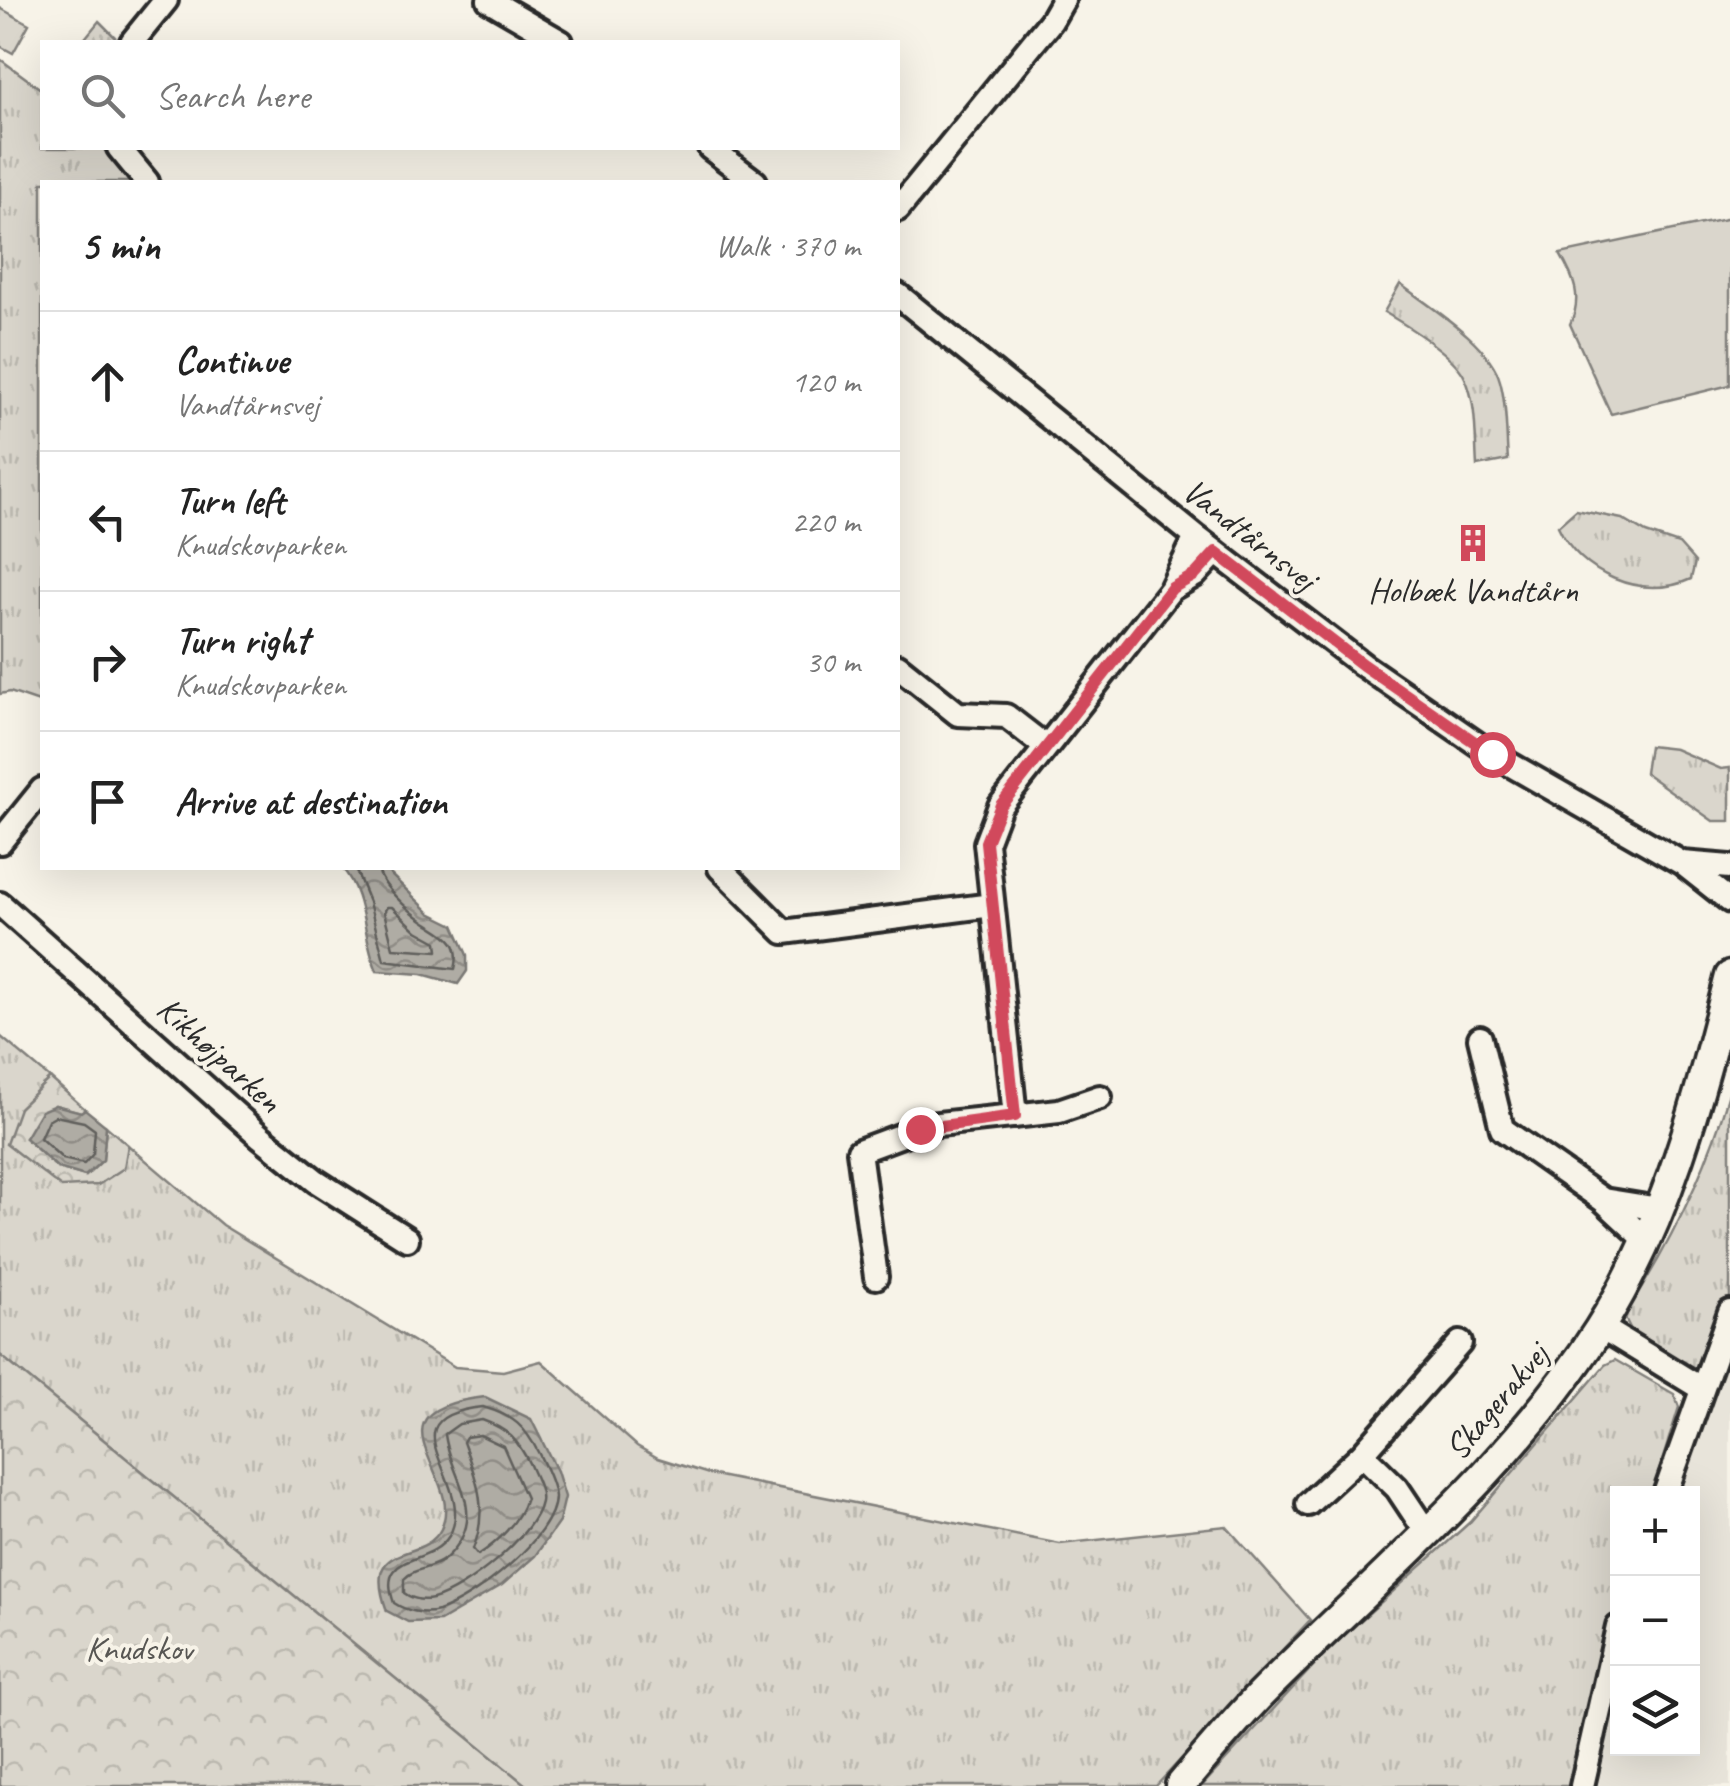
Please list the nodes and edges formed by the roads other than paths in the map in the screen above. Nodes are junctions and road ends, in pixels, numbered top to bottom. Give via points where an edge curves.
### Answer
1 (166, 0) edge
2 (489, 0) edge
3 (1064, 0) edge
4 (134, 40) edge
5 (558, 40) edge
6 (121, 150) edge
7 (713, 150) edge
8 (145, 180) edge
9 (752, 180) edge
10 (900, 207) edge
11 (900, 298) edge
12 (1196, 537) junction
13 (1216, 552) junction
14 (1172, 588) junction
15 (900, 668) edge
16 (1046, 747) junction
17 (40, 792) edge
18 (0, 842) edge
19 (1682, 863) junction
20 (1730, 867) edge
21 (722, 870) edge
22 (1730, 901) edge
23 (0, 904) edge
24 (992, 905) junction
25 (1730, 976) edge
26 (1480, 1038) dead end
27 (1100, 1097) dead end
28 (1015, 1116) junction
29 (1603, 1200) junction
30 (1659, 1208) junction
31 (407, 1239) dead end
32 (1646, 1240) junction
33 (876, 1277) dead end
34 (1730, 1312) edge
35 (1601, 1326) junction
36 (1460, 1343) dead end
37 (1702, 1390) junction
38 (1362, 1454) junction
39 (1668, 1486) edge
40 (1308, 1504) dead end
41 (1435, 1524) junction
42 (1610, 1662) edge
43 (1180, 1786) edge
44 (1582, 1786) edge

1 - 4 street
2 - 5 street
3 - 10 street
6 - 8 street
7 - 9 street
11 - 12 street, Vandtårnsvej
12 - 13 street, Vandtårnsvej
12 - 14 street
13 - 14 street
13 - 19 street, Vandtårnsvej via 1474,742
14 - 16 street
15 - 16 street via 958,714 1006,716
16 - 24 street via 988,830
17 - 18 street
19 - 20 street, Vandtårnsvej
19 - 22 street, Vandtårnsvej
21 - 24 street via 784,932
23 - 31 street, Kikhøjparken via 261,1138
24 - 28 street
25 - 30 street, Skagerakvej via 1691,1125
26 - 29 street via 1502,1129
27 - 28 street
28 - 33 street via 929,1125 859,1151
29 - 30 street
29 - 32 street
30 - 32 street, Skagerakvej
32 - 35 street, Skagerakvej
34 - 37 street
35 - 37 street
35 - 41 street, Skagerakvej via 1534,1420
36 - 38 street
37 - 39 street
38 - 40 street
38 - 41 street
41 - 43 street, Skagerakvej via 1258,1697
42 - 44 street

